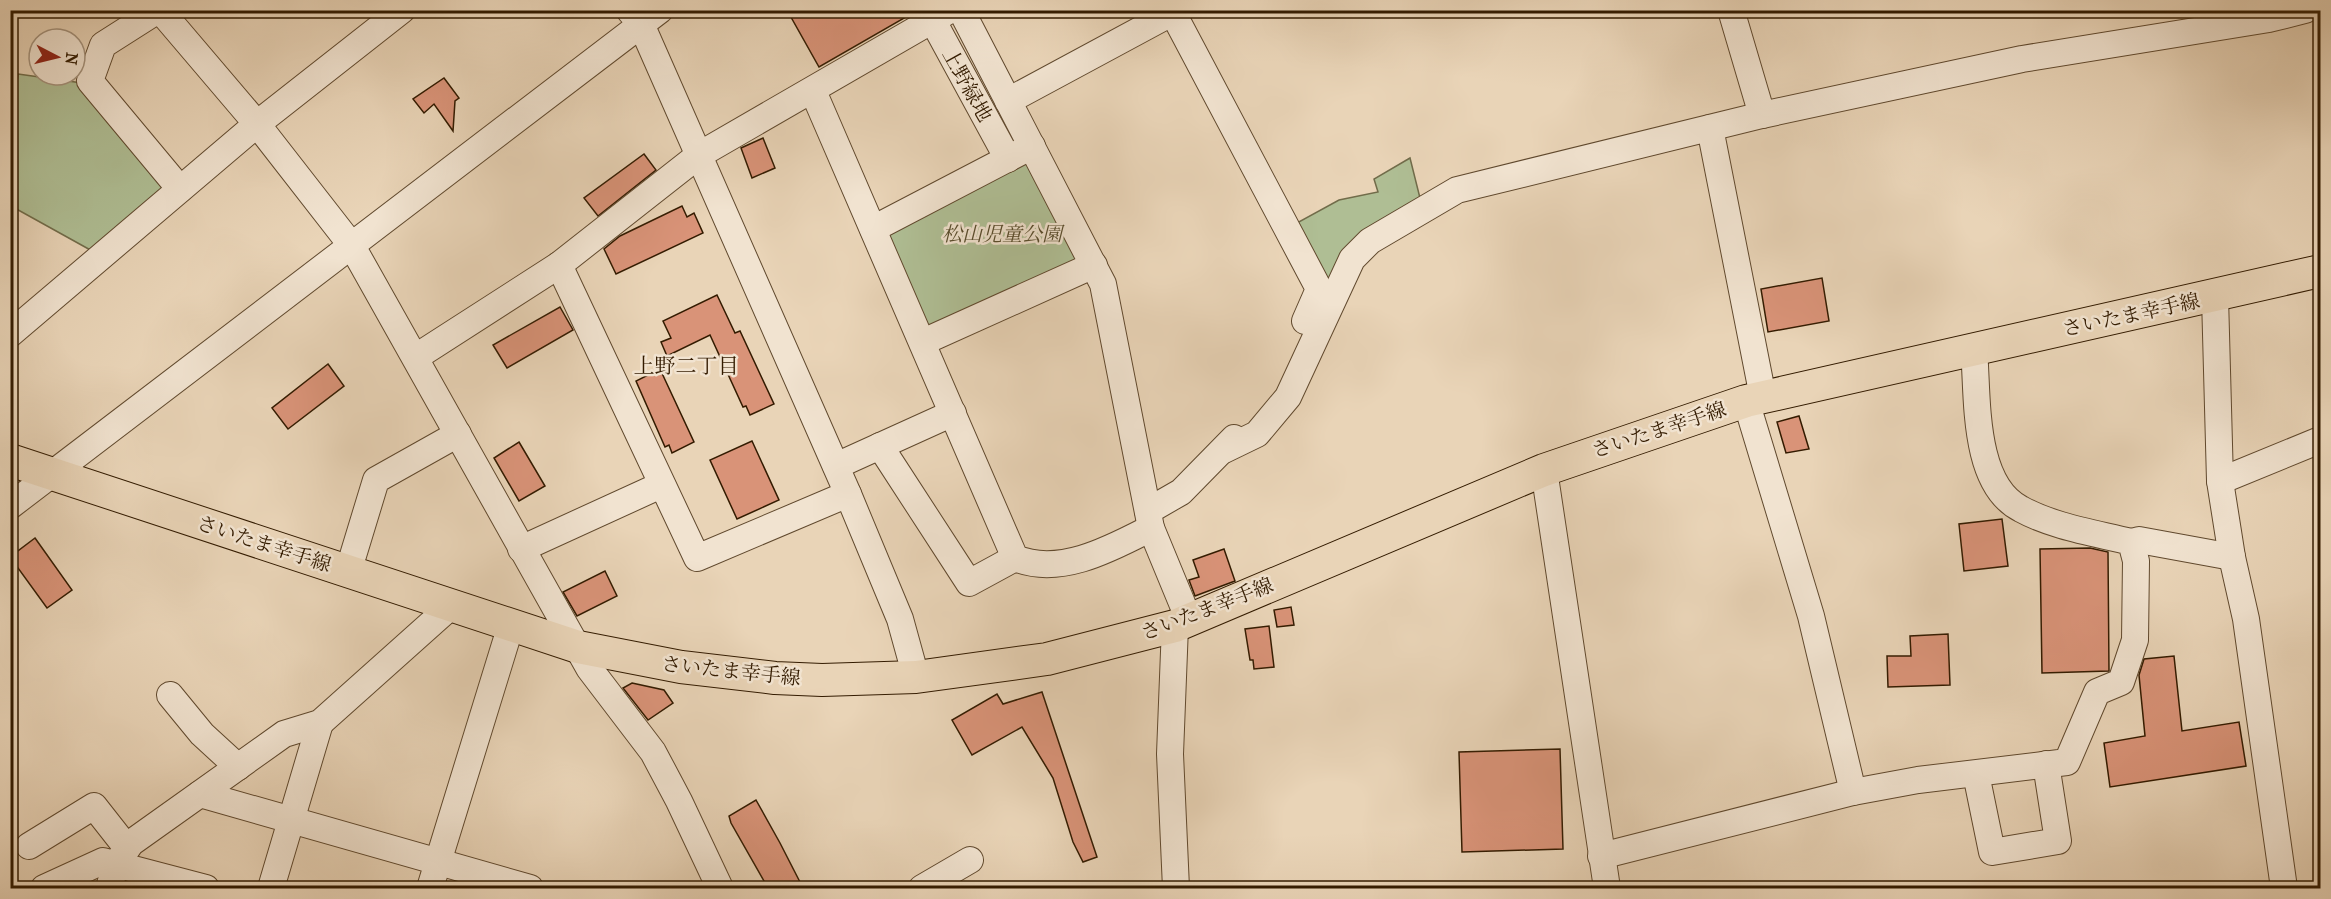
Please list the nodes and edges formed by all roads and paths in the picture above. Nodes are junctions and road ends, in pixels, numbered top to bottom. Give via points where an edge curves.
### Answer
1 (159, 10) edge
2 (402, 10) edge
3 (961, 10) edge
4 (1731, 10) edge
5 (2305, 10) edge
6 (1175, 12) edge
7 (936, 14) edge
8 (644, 15) edge
9 (2268, 15) edge
10 (813, 91) junction
11 (1008, 101) junction
12 (1762, 115) junction
13 (257, 124) junction
14 (1710, 128) junction
15 (1032, 146) junction
16 (699, 155) junction
17 (1008, 159) junction
18 (180, 189) junction
19 (873, 229) junction
20 (352, 246) junction
21 (559, 265) junction
22 (1094, 265) junction
23 (2320, 271) edge
24 (2215, 297) junction
25 (10, 334) edge
26 (923, 342) junction
27 (1974, 349) junction
28 (416, 357) junction
29 (1754, 399) junction
30 (953, 413) junction
31 (458, 434) junction
32 (2320, 440) edge
33 (880, 446) junction
34 (1224, 450) junction
35 (10, 460) edge
36 (836, 466) junction
37 (1544, 470) junction
38 (53, 475) junction
39 (2220, 481) junction
40 (661, 484) junction
41 (848, 494) junction
42 (10, 506) edge
43 (1149, 520) junction
44 (2131, 542) junction
45 (521, 549) junction
46 (2232, 557) junction
47 (1015, 558) junction
48 (348, 572) junction
49 (452, 605) junction
50 (1182, 623) junction
51 (511, 625) junction
52 (578, 646) junction
53 (916, 677) junction
54 (170, 695) dead end
55 (320, 723) junction
56 (2046, 764) junction
57 (238, 768) junction
58 (1976, 774) junction
59 (1853, 792) junction
60 (200, 794) junction
61 (292, 819) junction
62 (29, 846) dead end
63 (122, 856) junction
64 (1601, 856) junction
65 (970, 860) dead end
66 (438, 861) junction
67 (44, 888) edge
68 (109, 888) edge
69 (206, 888) edge
70 (272, 888) edge
71 (430, 888) edge
72 (530, 888) edge
73 (720, 888) edge
74 (922, 888) edge
75 (1176, 888) edge
76 (1607, 888) edge
77 (2284, 888) edge

1 - 13 street
1 - 18 street via 102,45 90,81
2 - 13 street
3 - 11 street
4 - 12 street
5 - 9 street
6 - 11 street
6 - 34 street via 1319,289 1275,389
7 - 10 street
7 - 17 street, 上野緑地
8 - 16 street
8 - 20 street
9 - 12 street via 2022,59
10 - 16 street
10 - 19 street
11 - 15 street
12 - 14 street
13 - 18 street
13 - 20 street
14 - 29 street
14 - 34 street via 1457,190 1370,241 1352,260 1288,397 1257,434
15 - 17 street
15 - 22 street
16 - 21 street
16 - 36 street
17 - 19 street
18 - 25 street
19 - 26 street
20 - 28 street
20 - 38 street
21 - 28 street
21 - 40 street
22 - 26 street
22 - 43 street via 1103,284
23 - 24 main road, さいたま幸手線
24 - 27 main road, さいたま幸手線
24 - 39 street
26 - 30 street
27 - 29 main road, さいたま幸手線
27 - 44 street via 1981,440 1991,479 2018,508 2037,517
28 - 31 street
29 - 37 main road, さいたま幸手線
29 - 59 street
30 - 33 street
30 - 47 street
31 - 45 street
31 - 48 street via 376,480
32 - 39 street
33 - 36 street
33 - 47 street via 969,583
34 - 43 street
35 - 38 main road, さいたま幸手線
36 - 41 street
37 - 50 main road, さいたま幸手線
37 - 64 street
38 - 42 street
38 - 48 main road, さいたま幸手線
39 - 46 street
40 - 41 street via 697,558
40 - 45 street
41 - 53 street via 900,619
43 - 47 street via 1094,557 1026,562
43 - 50 street
44 - 46 street via 2139,540
44 - 56 street via 2136,561 2135,640 2121,682 2097,692 2067,762
45 - 52 street
46 - 77 street via 2246,620
48 - 49 main road, さいたま幸手線
49 - 51 main road, さいたま幸手線
49 - 55 street
50 - 53 main road, さいたま幸手線 via 1047,659
50 - 75 street via 1170,754
51 - 52 main road, さいたま幸手線
51 - 66 street
52 - 53 main road, さいたま幸手線 via 681,667 775,678
52 - 73 street via 589,668 653,752
54 - 57 street via 202,734
55 - 57 street via 285,734
55 - 61 street
56 - 58 street
56 - 58 street via 2058,841 1992,852
57 - 60 street
58 - 59 street
59 - 64 street
60 - 61 street
60 - 63 street
61 - 66 street
61 - 70 street
62 - 63 street via 94,806
63 - 67 street
63 - 68 street
63 - 69 street
64 - 76 street
65 - 74 street
66 - 71 street
66 - 72 street

